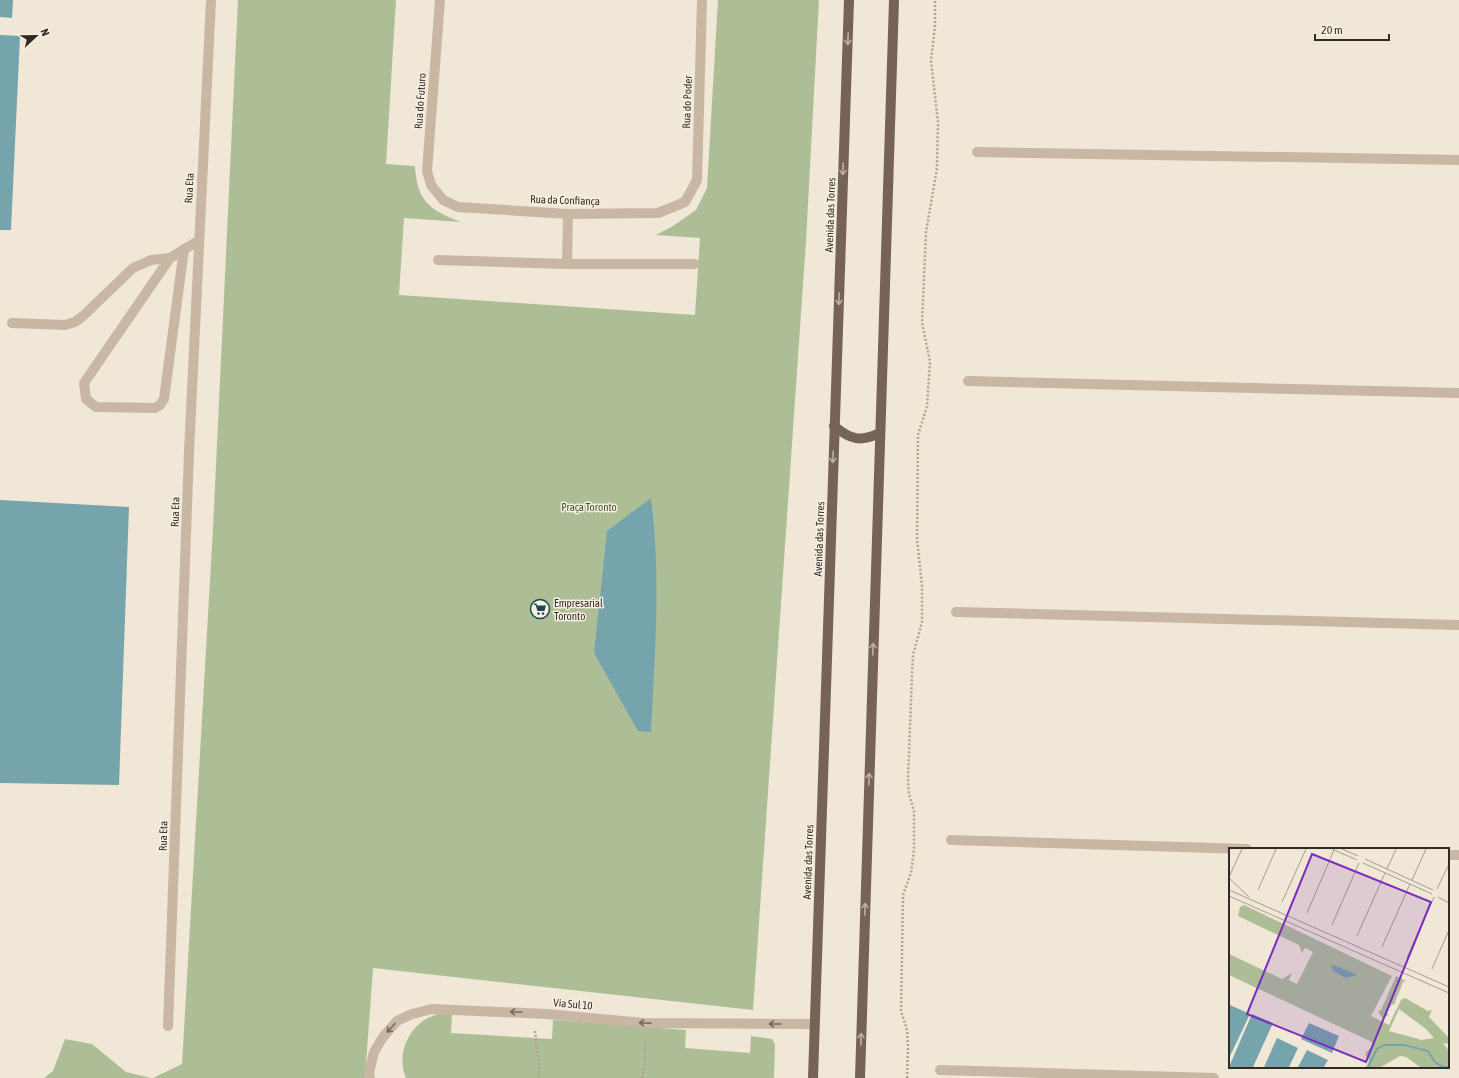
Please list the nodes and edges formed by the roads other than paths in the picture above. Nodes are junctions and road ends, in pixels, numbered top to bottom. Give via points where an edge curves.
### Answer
1 (211, 0) edge
2 (440, 0) edge
3 (702, 0) edge
4 (849, 0) edge
5 (894, 0) edge
6 (977, 152) dead end
7 (1459, 160) edge
8 (443, 200) joint
9 (685, 202) joint
10 (568, 214) junction
11 (198, 240) junction
12 (184, 249) junction
13 (170, 258) junction
14 (438, 260) dead end
15 (568, 264) junction
16 (695, 264) dead end
17 (12, 322) dead end
18 (968, 381) dead end
19 (1459, 393) edge
20 (834, 426) junction
21 (880, 432) junction
22 (956, 612) dead end
23 (1459, 626) edge
24 (951, 840) dead end
25 (1229, 848) edge
26 (814, 1024) junction
27 (168, 1026) dead end
28 (940, 1070) dead end
29 (370, 1078) edge
30 (813, 1078) edge
31 (860, 1078) edge
32 (1214, 1078) edge

1 - 11 street, Rua Eta
2 - 8 street, Rua do Futuro via 427,171 431,185
3 - 9 street, Rua do Poder via 697,180
4 -> 20 main road, Avenida das Torres
5 - 21 main road
6 - 7 street
8 - 10 street, Rua da Confiança via 458,207
9 - 10 street, Rua da Confiança via 658,213
10 - 15 street
11 - 12 street
11 - 27 street, Rua Eta
12 - 13 street
12 - 13 street via 164,399 155,408 96,407 86,399 84,383
13 - 17 street via 151,260 133,268 75,322 65,325
14 - 15 street
15 - 16 street
18 - 19 street
20 - 21 main road via 844,434 859,439
20 -> 26 main road, Avenida das Torres
31 -> 21 main road
22 - 23 street
24 - 25 street
26 -> 29 street, Via Sul 10 via 644,1023 533,1013 432,1008 397,1021 374,1052
26 - 30 main road, Avenida das Torres
28 - 32 street

